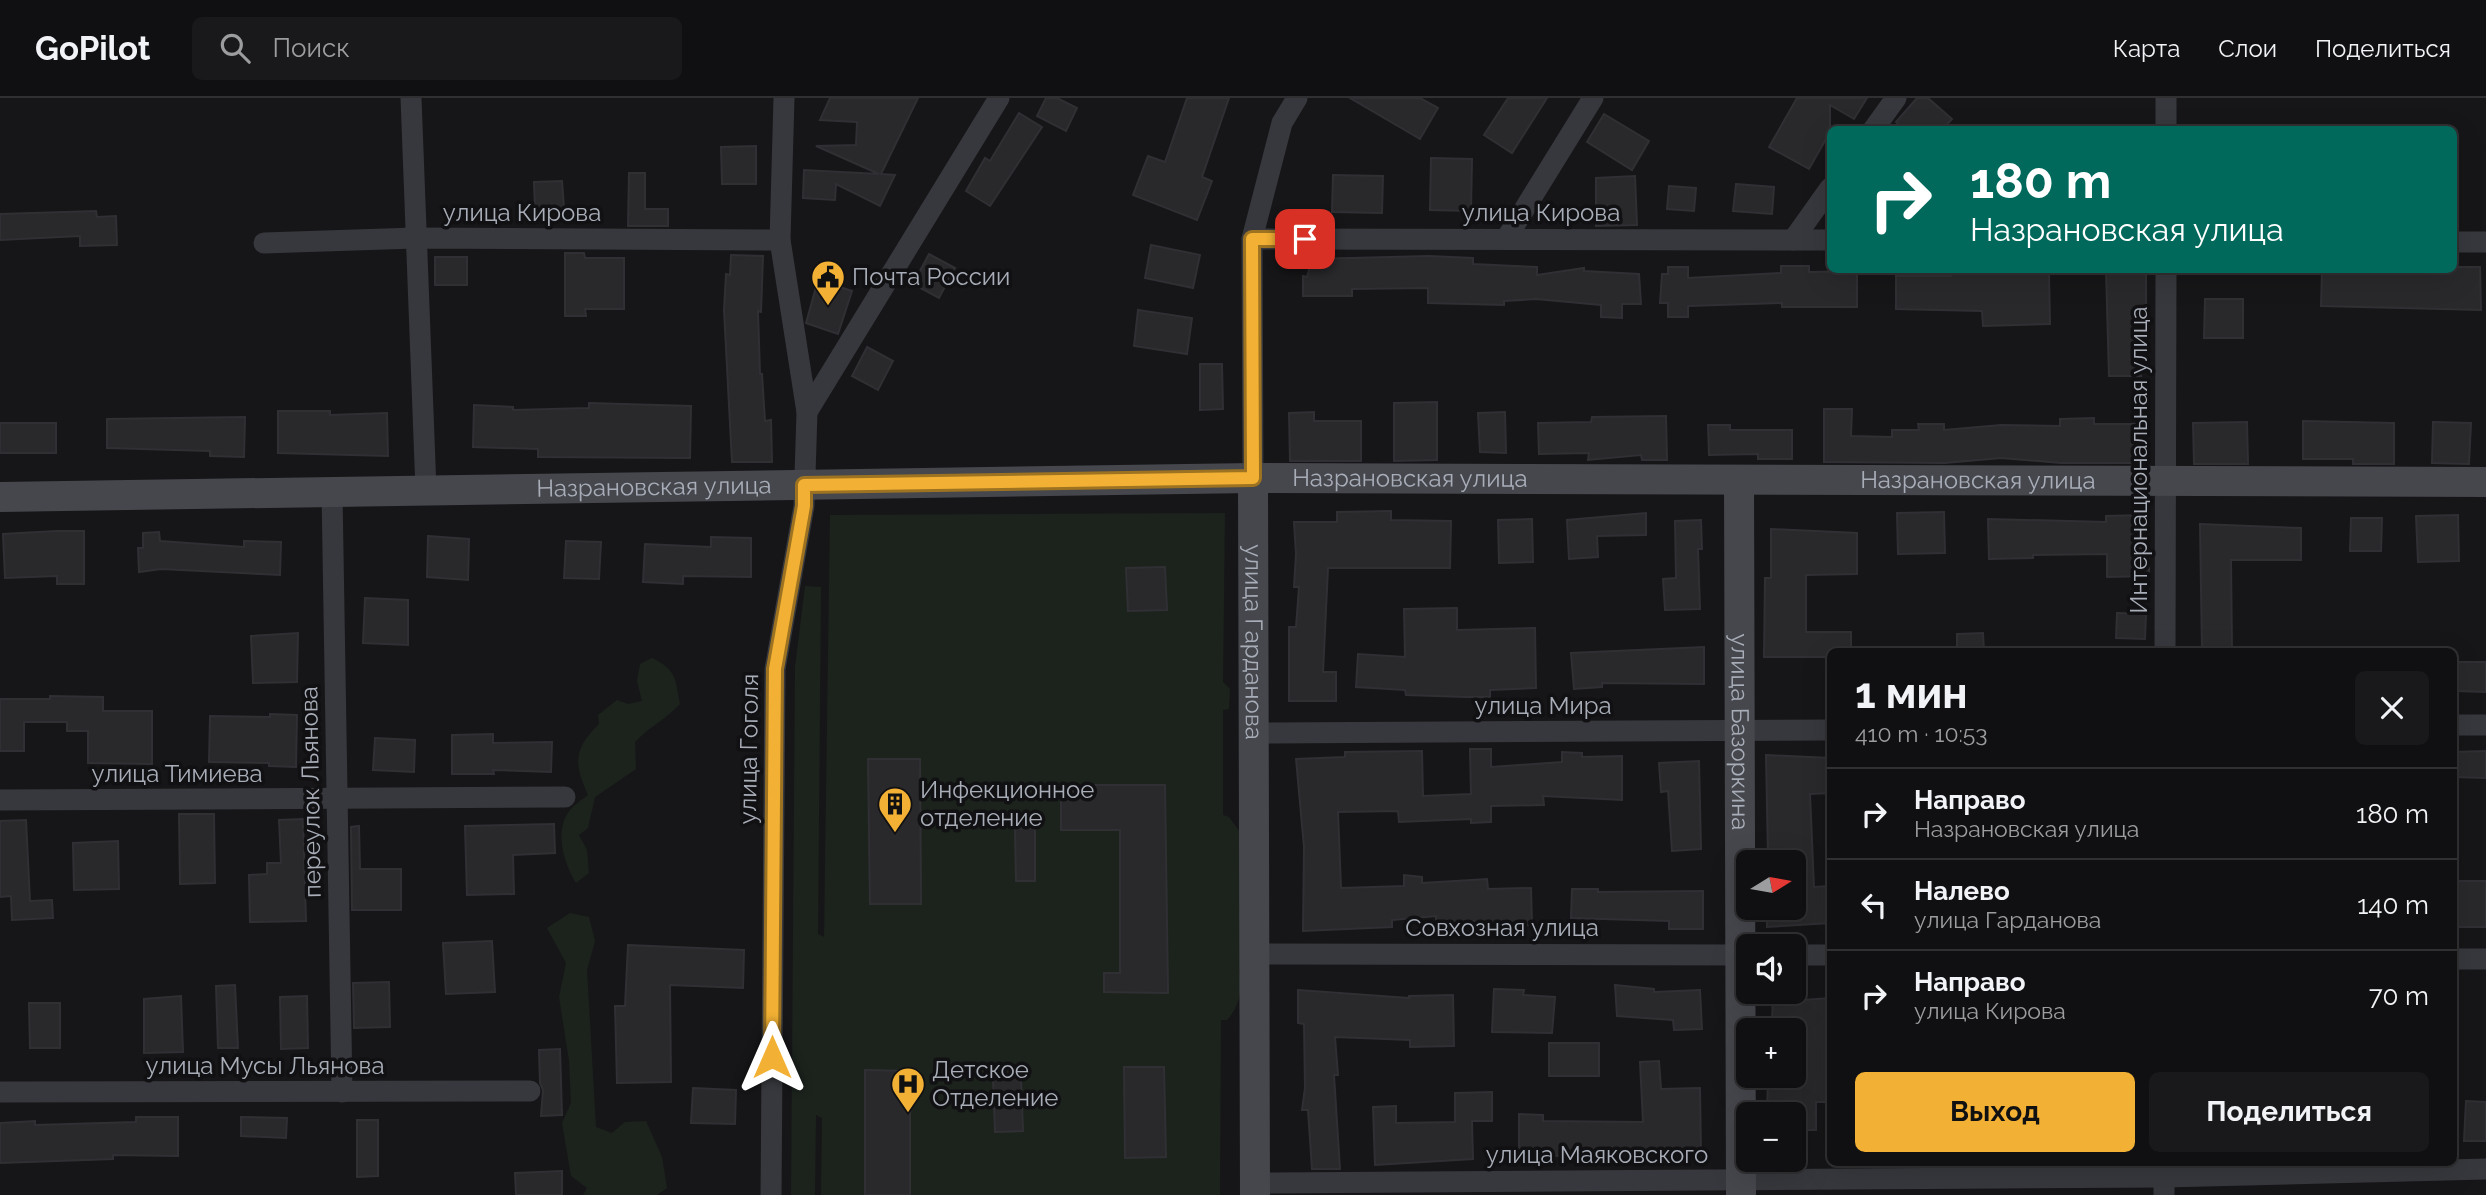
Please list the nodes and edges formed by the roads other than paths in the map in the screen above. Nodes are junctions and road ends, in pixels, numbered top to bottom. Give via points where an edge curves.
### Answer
1 (411, 98) edge
2 (784, 98) edge
3 (999, 98) edge
4 (1297, 98) edge
5 (1592, 98) edge
6 (1896, 98) edge
7 (2166, 98) edge
8 (1876, 126) edge
9 (2166, 126) edge
10 (1827, 192) edge
11 (415, 238) junction
12 (1252, 239) junction
13 (1506, 239) junction
14 (780, 240) junction
15 (1793, 240) junction
16 (1827, 240) edge
17 (2457, 242) edge
18 (2486, 242) edge
19 (264, 243) dead end
20 (2166, 273) edge
21 (807, 412) junction
22 (1253, 478) junction
23 (1739, 480) junction
24 (2165, 481) junction
25 (2486, 482) edge
26 (804, 485) junction
27 (426, 490) junction
28 (332, 492) junction
29 (0, 497) edge
30 (2165, 648) edge
31 (2486, 724) edge
32 (2457, 725) edge
33 (1827, 730) edge
34 (1739, 731) junction
35 (1256, 733) junction
36 (565, 797) dead end
37 (0, 800) edge
38 (338, 801) junction
39 (1744, 934) edge
40 (1255, 954) junction
41 (1736, 955) edge
42 (1806, 955) edge
43 (1827, 955) edge
44 (2457, 959) edge
45 (2486, 959) edge
46 (1743, 1004) edge
47 (530, 1091) dead end
48 (0, 1092) edge
49 (342, 1092) junction
50 (2486, 1169) edge
51 (2164, 1178) edge
52 (1741, 1188) edge
53 (1255, 1189) edge
54 (771, 1195) edge

1 - 11 street
2 - 14 street, улица Гоголя
3 - 21 street
4 - 12 street, улица Гарданова via 1283,123
5 - 13 street
6 - 8 street
7 - 9 street
10 - 15 street
11 - 14 street, улица Кирова
11 - 19 street, улица Кирова
11 - 27 street
12 - 13 street, улица Кирова
12 - 22 street, улица Гарданова
13 - 15 street, улица Кирова
14 - 21 street, улица Гоголя
15 - 16 street, улица Кирова
17 - 18 street
20 - 24 street, Интернациональная улица
21 - 26 street, улица Гоголя
22 - 23 street, Назрановская улица
22 - 26 street, Назрановская улица
22 - 35 street, улица Гарданова
23 - 24 street, Назрановская улица
23 - 34 street, улица Базоркина
24 - 25 street, Назрановская улица
24 - 30 street, Интернациональная улица
26 - 27 street, Назрановская улица
26 - 54 street, улица Гоголя via 775,669
27 - 28 street, Назрановская улица
28 - 29 street, Назрановская улица
28 - 38 street, переулок Льянова
31 - 32 street
33 - 34 street, улица Мира
34 - 35 street, улица Мира
34 - 39 street, улица Базоркина
35 - 40 street, улица Гарданова
36 - 38 street, улица Тимиева
37 - 38 street, улица Тимиева
38 - 49 street, переулок Льянова
40 - 41 street, Совхозная улица
40 - 53 street, улица Гарданова
42 - 43 street
44 - 45 street
46 - 52 street, улица Базоркина
47 - 49 street, улица Мусы Льянова
48 - 49 street, улица Мусы Льянова
50 - 51 street, улица Маяковского
51 - 52 street, улица Маяковского
52 - 53 street, улица Маяковского

